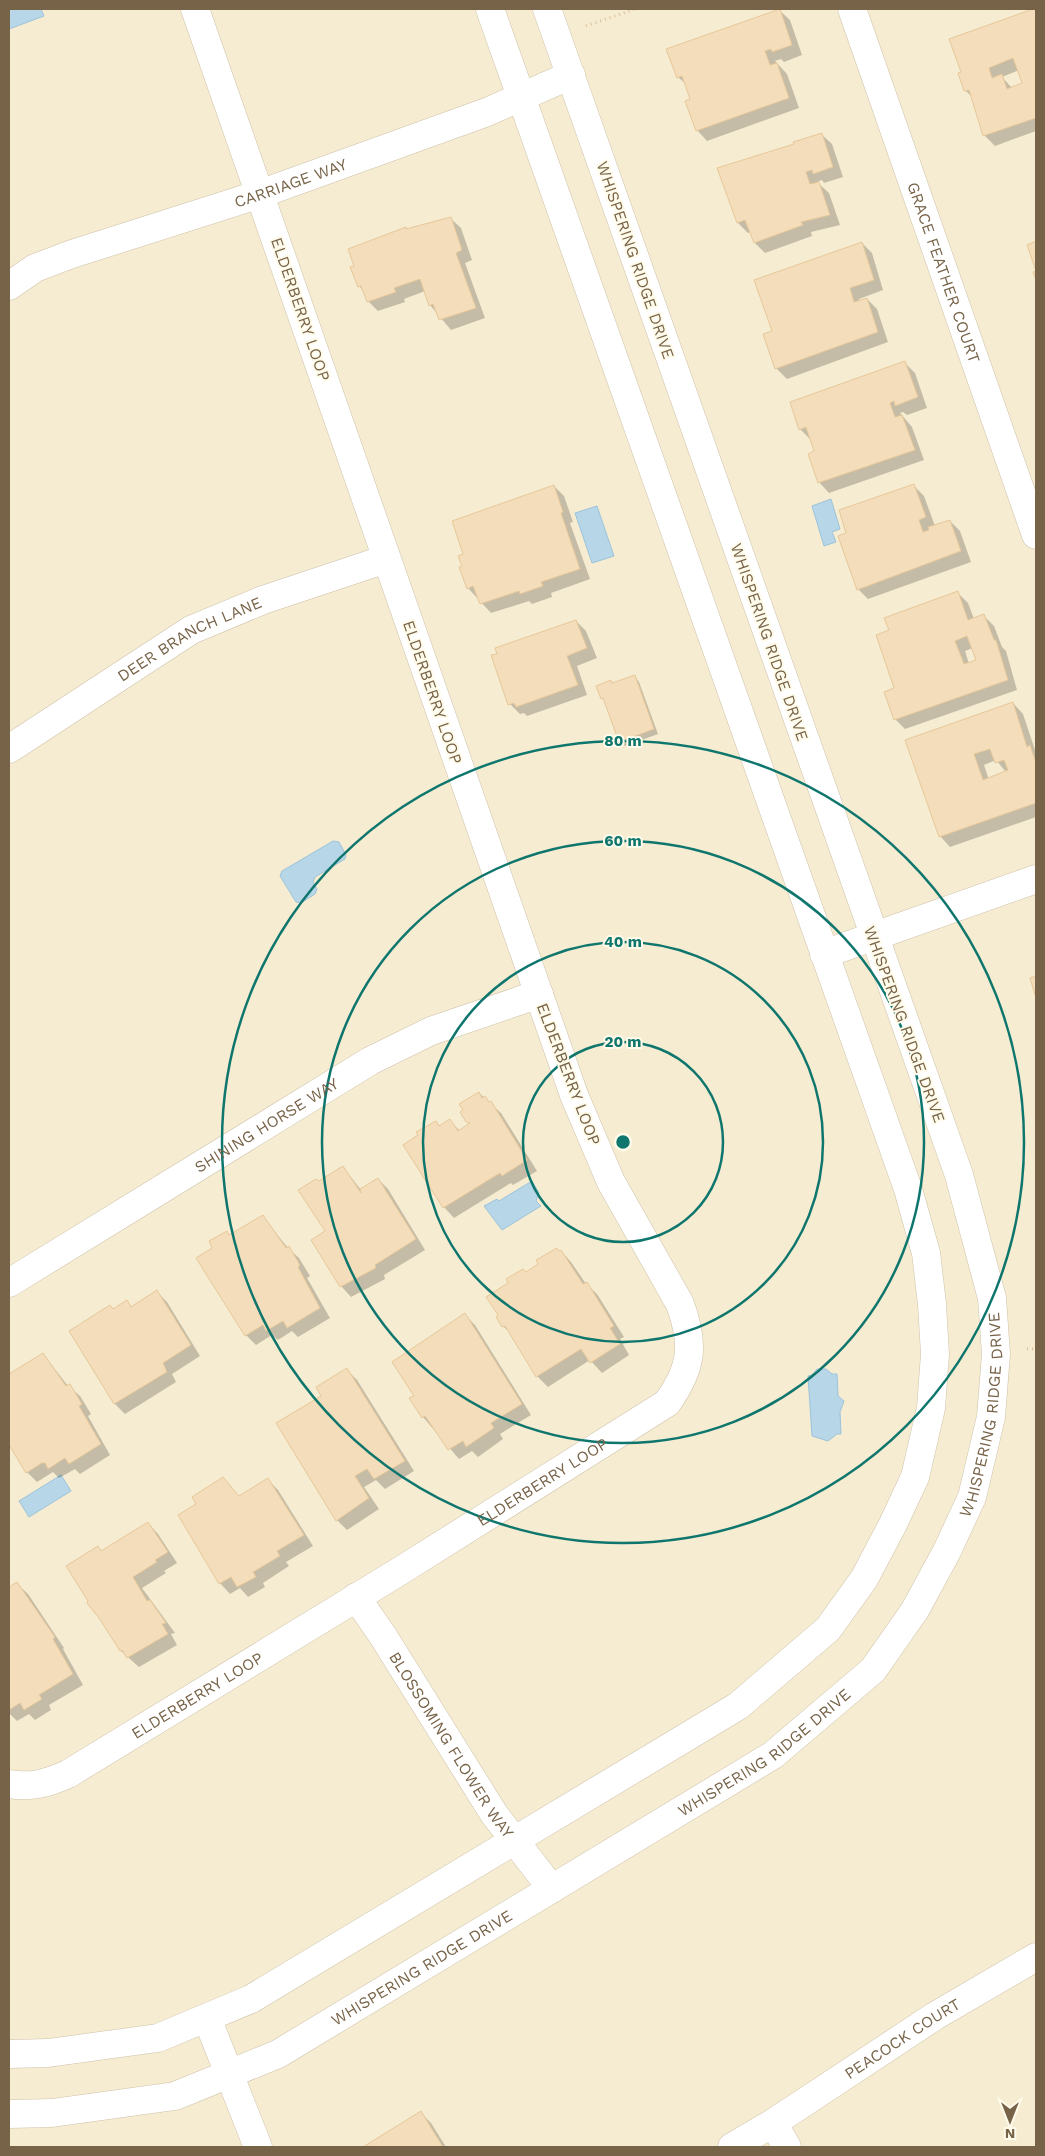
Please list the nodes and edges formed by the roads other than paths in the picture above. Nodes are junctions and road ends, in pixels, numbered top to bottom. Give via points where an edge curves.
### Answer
1 (195, 9) edge
2 (490, 9) edge
3 (548, 9) edge
4 (852, 9) edge
5 (571, 75) junction
6 (521, 96) junction
7 (260, 194) junction
8 (9, 286) edge
9 (1036, 535) edge
10 (386, 559) junction
11 (9, 750) edge
12 (1036, 879) edge
13 (873, 936) junction
14 (824, 954) junction
15 (539, 994) junction
16 (9, 1283) edge
17 (356, 1597) junction
18 (9, 1784) edge
19 (516, 1841) junction
20 (552, 1889) junction
21 (1036, 1957) edge
22 (207, 2018) junction
23 (9, 2054) edge
24 (230, 2073) junction
25 (9, 2114) edge
26 (773, 2123) junction
27 (258, 2147) edge
28 (732, 2147) edge
29 (787, 2147) edge

1 - 7 street, ELDERBERRY LOOP
2 - 6 street
3 - 5 street, WHISPERING RIDGE DRIVE
4 - 9 street, GRACE FEATHER COURT
5 - 6 street, CARRIAGE WAY
5 - 13 street, WHISPERING RIDGE DRIVE
6 - 7 street, CARRIAGE WAY via 488,112
6 - 14 street
7 - 8 street, CARRIAGE WAY via 72,254 35,268
7 - 10 street, ELDERBERRY LOOP
10 - 11 street, DEER BRANCH LANE via 262,600 191,630
10 - 15 street, ELDERBERRY LOOP
12 - 13 street
13 - 14 street
13 - 20 street, WHISPERING RIDGE DRIVE via 959,1175 992,1298 996,1354 991,1417 972,1497 916,1610 873,1670 773,1755
14 - 19 street via 908,1189 926,1253 935,1354 931,1408 915,1477 864,1579 828,1629 738,1706
15 - 16 street, SHINING HORSE WAY via 431,1031 370,1061
15 - 17 street, ELDERBERRY LOOP via 574,1095 611,1182 680,1304 688,1325 688,1365 667,1403
17 - 18 street, ELDERBERRY LOOP via 68,1774 47,1783
17 - 19 street, BLOSSOMING FLOWER WAY via 494,1814
19 - 20 street, BLOSSOMING FLOWER WAY
19 - 22 street via 251,2000
20 - 24 street, WHISPERING RIDGE DRIVE via 278,2054
21 - 26 street, PEACOCK COURT via 935,2016
22 - 23 street via 158,2038 48,2053
22 - 24 street
24 - 25 street, WHISPERING RIDGE DRIVE via 174,2096 61,2112
24 - 27 street
26 - 28 street, PEACOCK COURT
26 - 29 street

